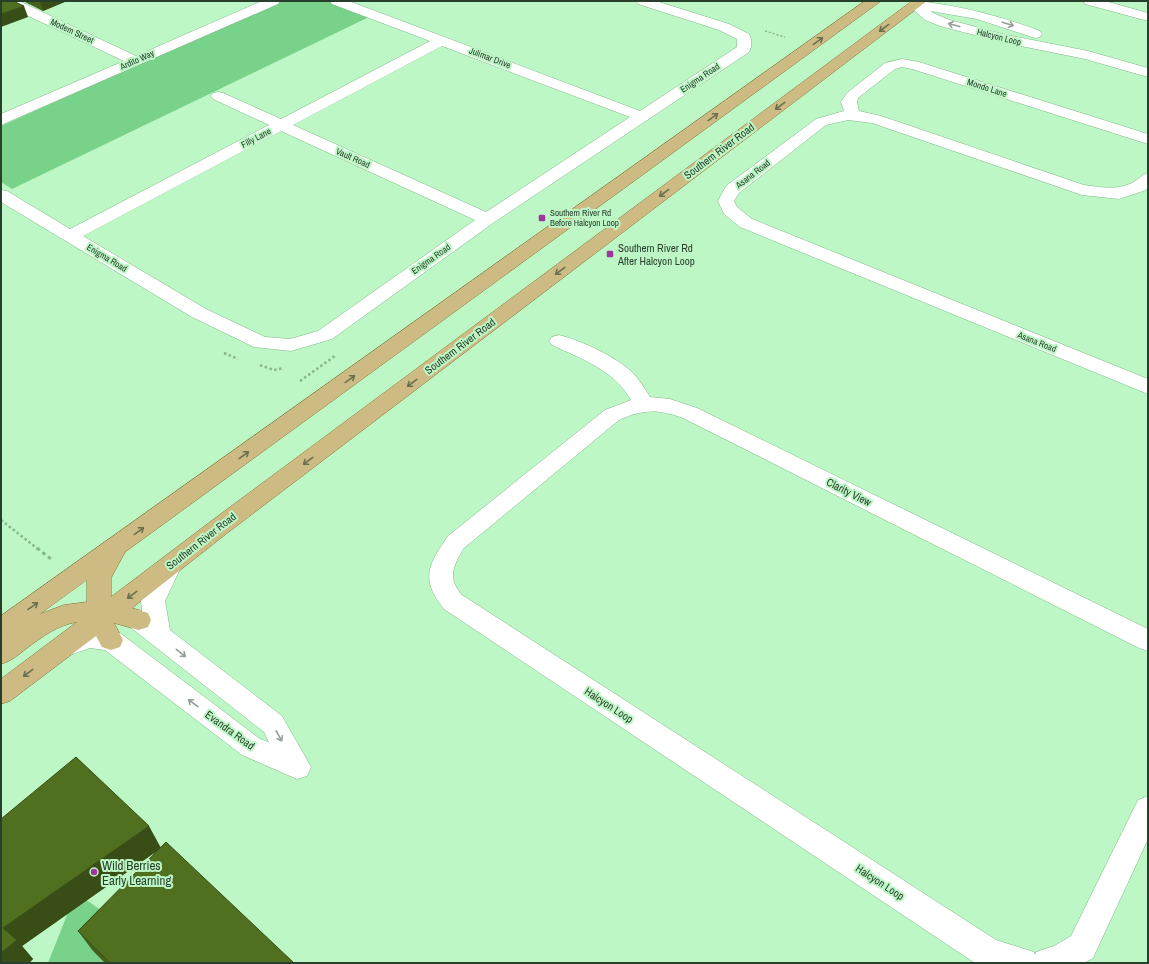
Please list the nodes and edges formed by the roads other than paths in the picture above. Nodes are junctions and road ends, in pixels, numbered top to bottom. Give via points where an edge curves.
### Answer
1 (8, 1) edge
2 (273, 1) edge
3 (336, 1) edge
4 (378, 1) edge
5 (643, 1) edge
6 (874, 1) edge
7 (1090, 1) edge
8 (913, 2) edge
9 (964, 7) edge
10 (360, 10) junction
11 (1148, 17) edge
12 (442, 40) junction
13 (1088, 55) junction
14 (136, 61) junction
15 (1148, 73) edge
16 (218, 96) dead end
17 (852, 114) junction
18 (643, 117) junction
19 (1, 120) edge
20 (280, 125) junction
21 (1148, 139) edge
22 (1148, 178) edge
23 (1, 195) edge
24 (487, 219) junction
25 (70, 236) junction
26 (559, 341) dead end
27 (1148, 387) edge
28 (644, 404) junction
29 (119, 545) junction
30 (170, 566) junction
31 (104, 621) junction
32 (149, 628) junction
33 (1, 629) edge
34 (1148, 641) edge
35 (61, 648) joint
36 (1, 654) edge
37 (1, 693) edge
38 (1148, 809) edge
39 (1023, 963) edge
40 (1047, 963) edge

1 - 14 street, Modem Street
2 - 14 street, Ardito Way
3 - 10 street, Julimar Drive
4 - 10 street
5 - 18 street, Enigma Road via 724,27 744,38 744,49
29 -> 6 main road
7 - 11 street
8 - 9 street, Halcyon Loop
13 -> 8 street, Halcyon Loop via 1001,38 945,22 930,17
8 -> 30 main road, Southern River Road
9 -> 13 street, Halcyon Loop
10 - 12 street, Julimar Drive
12 - 18 street, Julimar Drive
12 - 20 street, Filly Lane
13 - 15 street, Halcyon Loop
14 - 19 street, Ardito Way
16 - 20 street, Vault Road
17 - 21 street, Mondo Lane via 849,102 852,96 890,66 902,63
17 - 22 street, Asana Road via 876,119 1082,190 1120,194 1140,186
17 - 27 street, Asana Road via 836,116 821,122 732,190 726,201 730,210 746,224
18 - 24 street, Enigma Road
20 - 24 street, Vault Road
20 - 25 street, Filly Lane
23 - 25 street, Enigma Road
24 - 25 street, Enigma Road via 325,335 291,345 261,343 199,313
26 - 28 street via 614,368 633,386
28 - 34 street, Clarity View via 661,404 690,413
28 - 39 street, Halcyon Loop via 626,407 612,415 456,542 447,555 441,572 442,587 453,602 989,954
29 - 31 main road via 98,577
33 -> 29 main road
30 -> 31 main road, Southern River Road
30 - 32 street via 153,601
31 - 32 main road
32 -> 31 street, Evandra Road via 273,724 297,767 251,747
31 - 35 street via 90,638
31 - 36 main road via 80,613 62,616 42,624
35 -> 37 main road
38 - 40 street via 1082,947 1059,960

